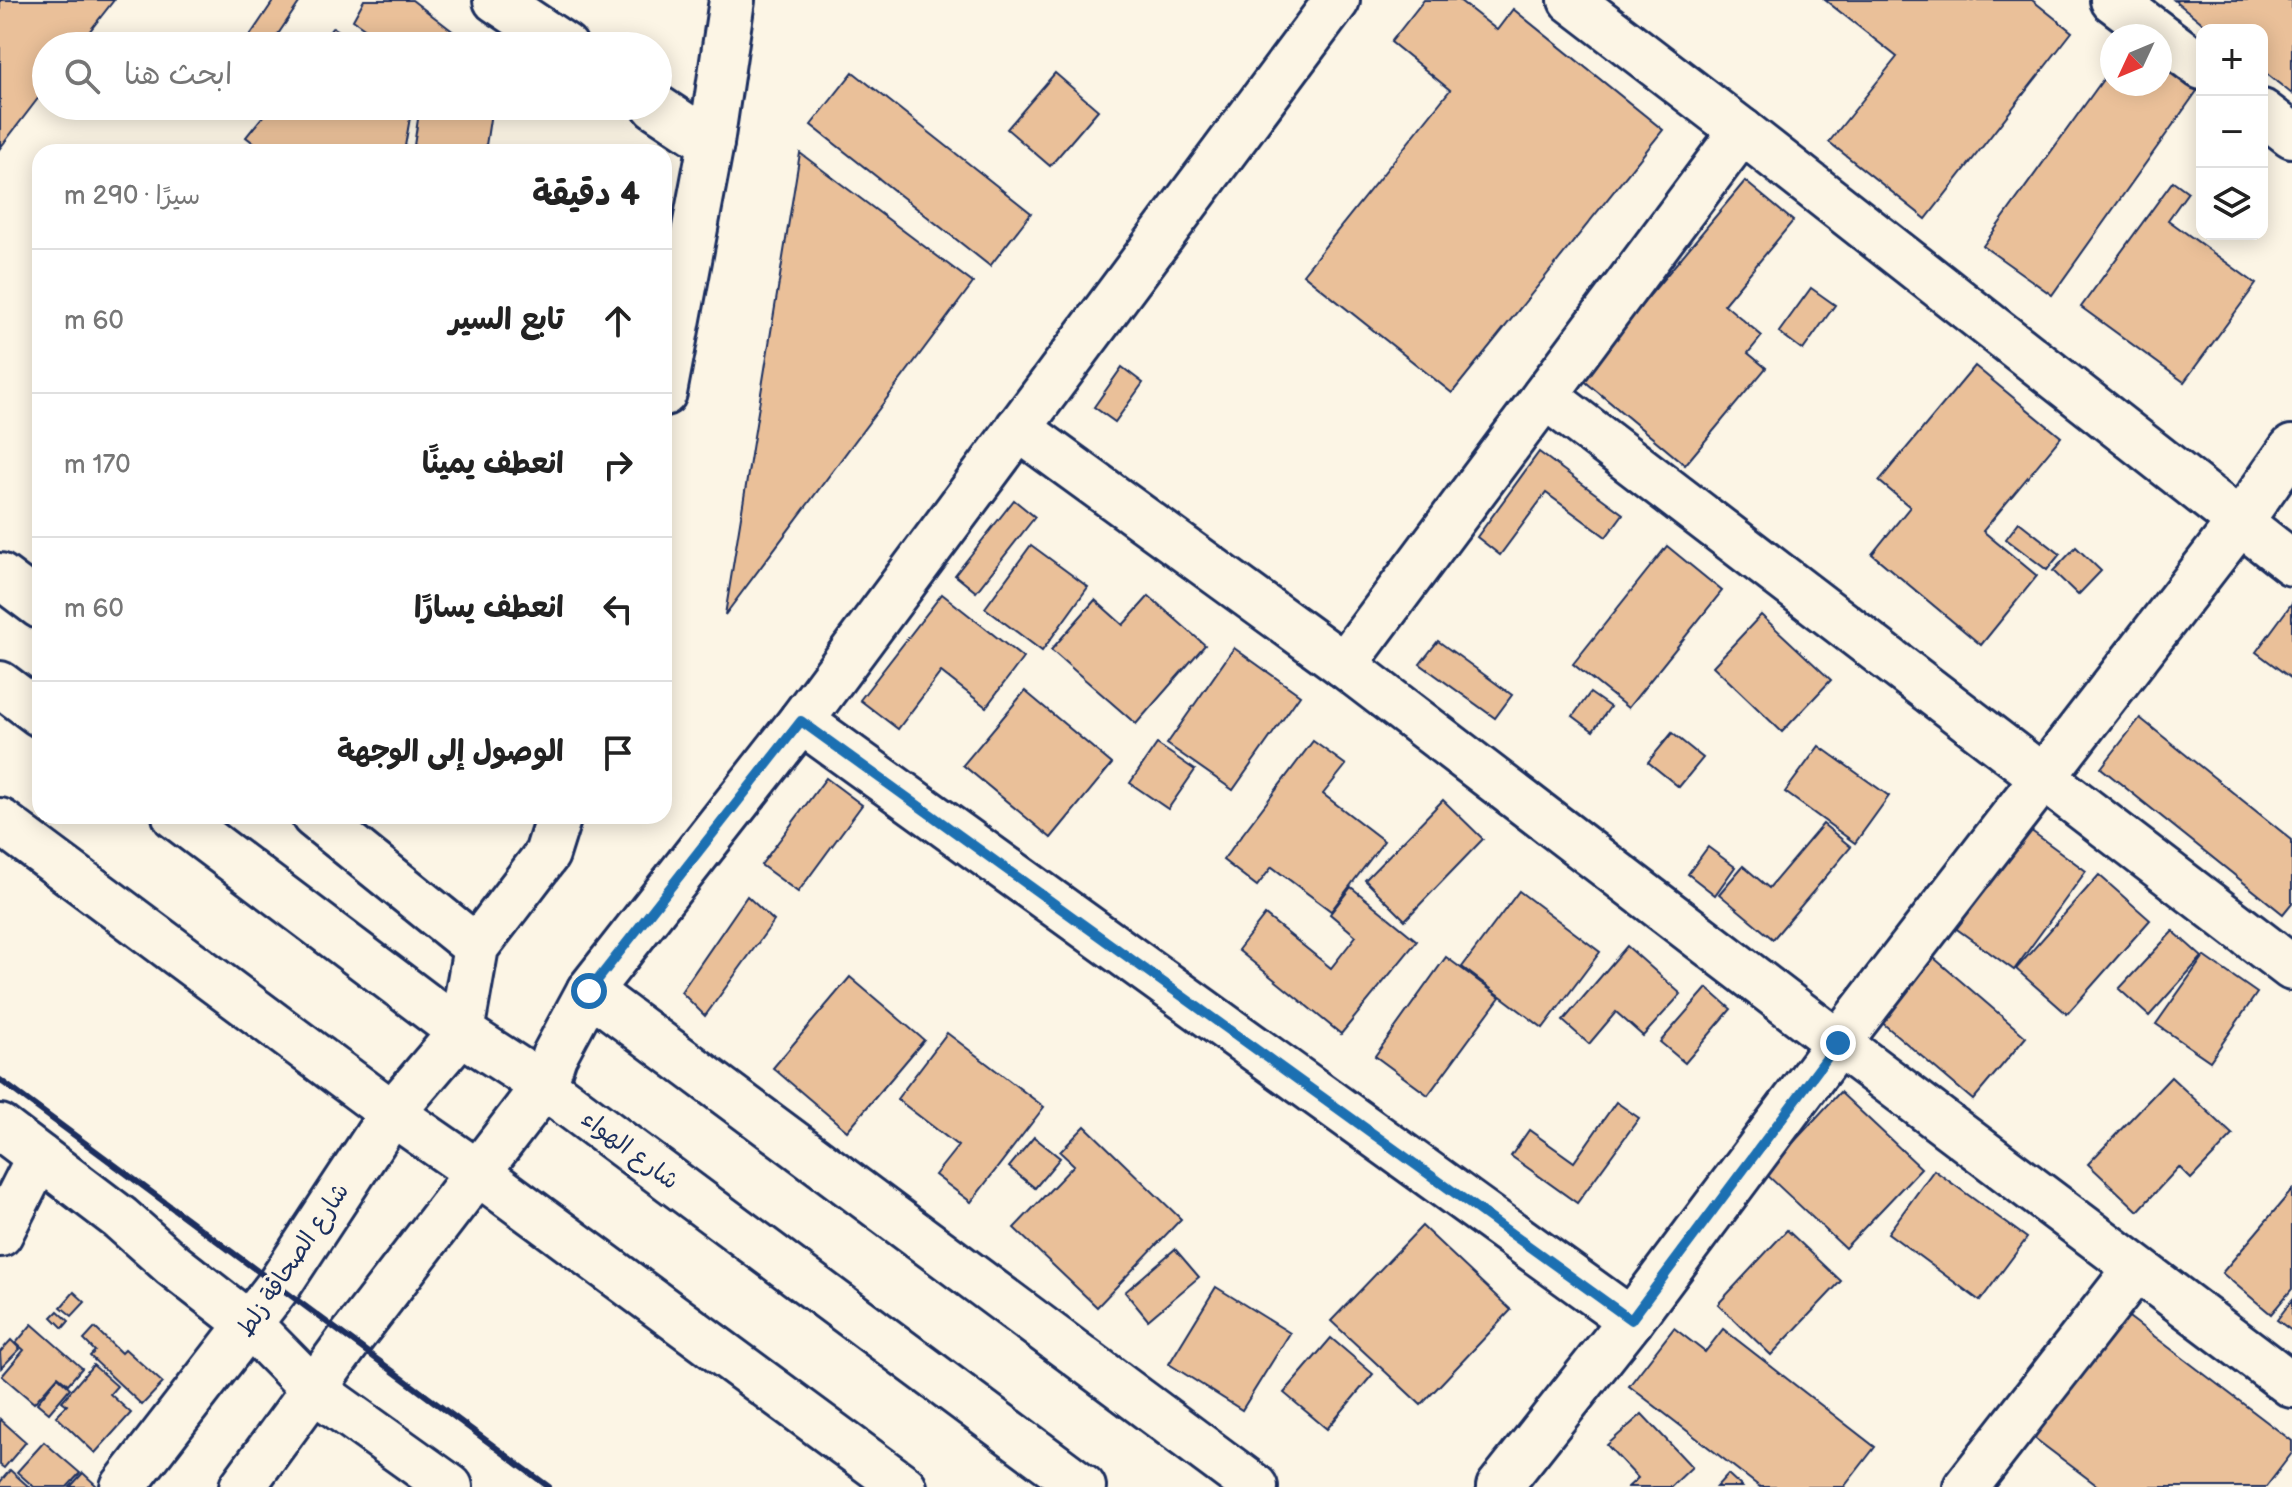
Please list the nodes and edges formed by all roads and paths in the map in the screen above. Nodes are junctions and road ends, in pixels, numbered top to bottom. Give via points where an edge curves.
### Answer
1 (496, 0) edge
2 (732, 0) edge
3 (1337, 0) edge
4 (1571, 0) edge
5 (2113, 0) edge
6 (544, 32) edge
7 (2196, 62) edge
8 (672, 117) edge
9 (2268, 117) edge
10 (1742, 131) junction
11 (2292, 135) edge
12 (711, 143) junction
13 (672, 350) edge
14 (1545, 396) junction
15 (1018, 428) junction
16 (2292, 448) edge
17 (2240, 522) junction
18 (2292, 563) edge
19 (0, 576) edge
20 (32, 600) edge
21 (1344, 665) junction
22 (0, 684) edge
23 (32, 708) edge
24 (801, 721) junction
25 (2044, 779) junction
26 (0, 821) edge
27 (186, 824) edge
28 (324, 824) edge
29 (556, 824) edge
30 (476, 947) junction
31 (2292, 968) edge
32 (589, 991) junction
33 (461, 1032) junction
34 (1838, 1043) junction
35 (544, 1086) junction
36 (392, 1113) junction
37 (0, 1127) edge
38 (39, 1157) junction
39 (477, 1172) junction
40 (0, 1234) edge
41 (2136, 1269) junction
42 (1631, 1320) junction
43 (250, 1325) junction
44 (2292, 1385) edge
45 (313, 1389) junction
46 (123, 1487) edge
47 (242, 1487) edge
48 (450, 1487) edge
49 (904, 1487) edge
50 (1083, 1487) edge
51 (1255, 1487) edge
52 (1499, 1487) edge
53 (1966, 1487) edge

1 - 6 main road
2 - 12 main road
3 - 15 main road
4 - 10 main road
5 - 7 main road
8 - 12 main road
9 - 11 main road
10 - 14 main road
10 - 17 main road
12 - 13 main road
14 - 21 main road
14 - 25 main road
15 - 21 main road
15 - 24 main road
16 - 17 main road
17 - 18 main road
17 - 25 main road
19 - 20 main road
21 - 34 main road
22 - 23 main road
24 - 32 main road
24 - 42 main road
25 - 31 main road
25 - 34 main road
26 - 36 main road
27 - 33 main road, شارع الهواء
28 - 30 main road
29 - 30 main road via 547,854
30 - 33 main road
32 - 35 main road
32 - 51 main road
33 - 35 main road, شارع الهواء
33 - 36 main road, شارع الصحافة زلط
34 - 41 main road
34 - 42 main road
35 - 39 main road
35 - 50 main road, شارع الهواء
36 - 39 main road
36 - 43 main road, شارع الصحافة زلط
37 - 38 main road
38 - 40 main road
38 - 43 main road
39 - 45 main road
39 - 49 main road
41 - 44 main road
41 - 53 main road
42 - 52 main road
43 - 45 main road
43 - 46 main road, شارع الصحافة زلط
45 - 47 main road
45 - 48 main road

